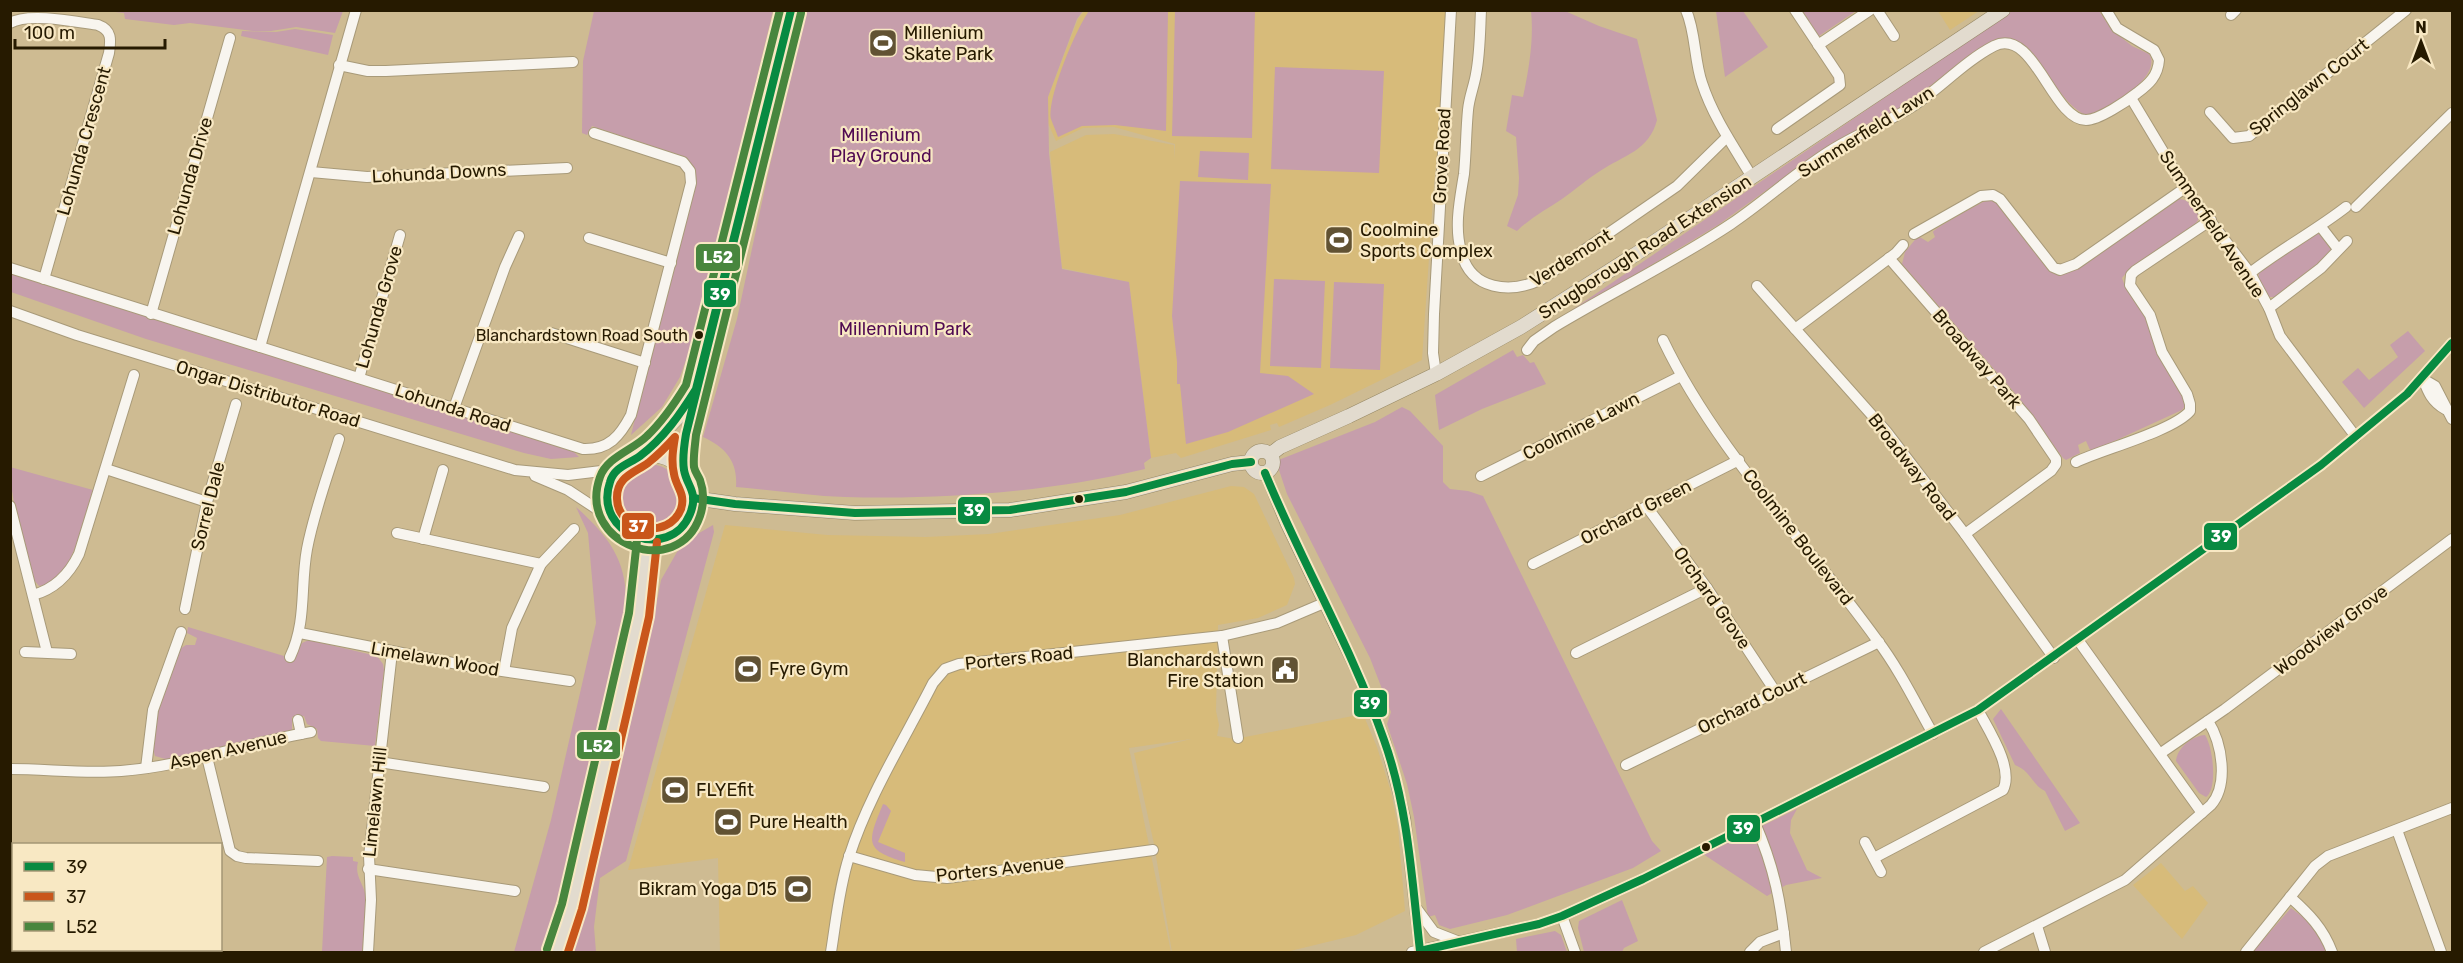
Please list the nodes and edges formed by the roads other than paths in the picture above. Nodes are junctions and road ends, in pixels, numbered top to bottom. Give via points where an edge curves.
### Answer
1 (356, 10) edge
2 (791, 10) edge
3 (1451, 10) edge
4 (1481, 10) edge
5 (1686, 10) edge
6 (1796, 10) edge
7 (1870, 10) edge
8 (1876, 10) edge
9 (2003, 10) edge
10 (2106, 10) edge
11 (2406, 10) edge
12 (10, 23) edge
13 (1894, 36) dead end
14 (230, 38) dead end
15 (1818, 45) junction
16 (573, 62) dead end
17 (339, 65) junction
18 (2131, 98) junction
19 (2210, 112) dead end
20 (2452, 114) edge
21 (1777, 129) dead end
22 (594, 133) dead end
23 (1727, 136) junction
24 (567, 168) dead end
25 (311, 172) junction
26 (1752, 177) junction
27 (2185, 188) junction
28 (2211, 220) junction
29 (2321, 227) junction
30 (1914, 234) dead end
31 (400, 235) dead end
32 (519, 236) dead end
33 (589, 238) dead end
34 (1903, 245) dead end
35 (1889, 258) junction
36 (671, 263) junction
37 (10, 268) edge
38 (2250, 273) junction
39 (44, 279) junction
40 (1757, 286) dead end
41 (2269, 308) junction
42 (10, 311) edge
43 (151, 314) junction
44 (1795, 329) junction
45 (551, 333) dead end
46 (1664, 340) dead end
47 (2452, 343) edge
48 (260, 346) junction
49 (1527, 350) dead end
50 (645, 363) junction
51 (1436, 374) junction
52 (134, 375) dead end
53 (1681, 376) junction
54 (358, 378) junction
55 (2423, 379) junction
56 (696, 389) junction
57 (236, 404) dead end
58 (454, 408) junction
59 (2452, 419) edge
60 (2356, 437) junction
61 (339, 439) dead end
62 (1271, 454) junction
63 (640, 456) junction
64 (1739, 460) junction
65 (1251, 462) junction
66 (2076, 462) dead end
67 (106, 469) junction
68 (618, 469) junction
69 (443, 470) dead end
70 (684, 471) junction
71 (526, 472) junction
72 (1265, 473) junction
73 (1481, 476) dead end
74 (693, 498) junction
75 (207, 502) junction
76 (10, 506) edge
77 (1647, 507) junction
78 (612, 519) junction
79 (574, 529) dead end
80 (397, 533) dead end
81 (1965, 534) junction
82 (423, 539) junction
83 (2452, 539) edge
84 (647, 541) junction
85 (541, 564) junction
86 (1533, 564) dead end
87 (1707, 588) junction
88 (33, 595) junction
89 (1324, 603) junction
90 (185, 609) dead end
91 (182, 632) dead end
92 (300, 633) junction
93 (1222, 636) junction
94 (2078, 640) junction
95 (1879, 642) junction
96 (25, 652) dead end
97 (47, 652) junction
98 (392, 652) junction
99 (1576, 653) dead end
100 (71, 654) dead end
101 (290, 657) dead end
102 (2054, 658) junction
103 (504, 672) junction
104 (570, 681) dead end
105 (1775, 691) junction
106 (1978, 710) junction
107 (298, 720) dead end
108 (2208, 721) junction
109 (1933, 734) junction
110 (1238, 738) dead end
111 (2161, 753) junction
112 (207, 757) junction
113 (379, 762) junction
114 (1626, 765) dead end
115 (146, 768) junction
116 (10, 769) edge
117 (544, 787) dead end
118 (2452, 808) edge
119 (2202, 813) junction
120 (1755, 823) junction
121 (2397, 830) junction
122 (1865, 842) dead end
123 (1153, 850) dead end
124 (849, 856) junction
125 (1874, 858) junction
126 (318, 861) dead end
127 (368, 869) junction
128 (1881, 872) dead end
129 (515, 891) dead end
130 (2290, 897) junction
131 (1416, 906) junction
132 (1562, 916) junction
133 (2037, 926) junction
134 (566, 929) junction
135 (1784, 933) junction
136 (1458, 941) junction
137 (368, 952) edge
138 (558, 952) edge
139 (564, 952) edge
140 (831, 952) edge
141 (1417, 952) edge
142 (1575, 952) edge
143 (1750, 952) edge
144 (1786, 952) edge
145 (1984, 952) edge
146 (2045, 952) edge
147 (2246, 952) edge
148 (2332, 952) edge
149 (2441, 952) edge

1 - 17 street
2 - 56 main road
3 - 51 street, Grove Road via 1436,279
4 - 23 street, Verdemont via 1478,64 1468,108 1458,211 1460,248 1476,278 1505,289 1528,286 1542,279 1667,193
5 - 23 street via 1701,82
6 - 15 street
7 - 15 street
8 - 13 street
9 - 26 main road, Snugborough Road Extension
10 - 18 street via 2117,28 2154,50 2158,60 2153,80
11 - 19 street, Springlawn Court via 2249,136 2228,135
12 - 39 street, Lohunda Crescent via 35,19 98,25 107,30 110,38
14 - 43 street, Lohunda Drive
15 - 21 street via 1839,76 1840,85
16 - 17 street via 368,71
17 - 25 street
18 - 27 street, Summerfield Avenue
18 - 49 street, Summerfield Lawn via 2094,119 2081,120 2066,108 2032,62 2009,43 2001,43 1911,107 1832,150 1733,223 1533,340
20 - 29 street via 2351,207
22 - 36 street, Lohunda Road via 683,162 690,171 691,183
23 - 26 street
24 - 25 street, Lohunda Downs via 367,177
25 - 48 street
26 - 51 main road, Snugborough Road Extension via 1521,327
27 - 28 street, Summerfield Avenue
27 - 30 street via 2076,264 2060,270 2053,267 1993,195 1981,196
28 - 38 street, Summerfield Avenue
28 - 66 street via 2135,271 2130,280 2150,315 2167,362 2187,394 2190,411 2139,438
29 - 38 street
29 - 41 street via 2342,245 2321,268
31 - 54 street, Lohunda Grove
32 - 58 street
33 - 36 street
34 - 35 street
35 - 44 street
35 - 81 street, Broadway Park via 2029,419 2056,464
36 - 50 street, Lohunda Road
37 - 39 street, Lohunda Road
38 - 41 street, Summerfield Avenue
39 - 43 street, Lohunda Road
40 - 44 street, Broadway Road
41 - 60 street, Summerfield Avenue via 2280,336
42 - 71 street, Ongar Distributor Road
43 - 48 street, Lohunda Road
44 - 81 street, Broadway Road via 1886,431
45 - 50 street
46 - 53 street, Coolmine Boulevard
47 - 55 street
48 - 54 street, Lohunda Road
50 - 58 street, Lohunda Road via 631,415 621,433 607,446 595,450
51 - 62 main road, Snugborough Road Extension
52 - 67 street
53 - 64 street, Coolmine Boulevard
53 - 73 street, Coolmine Lawn
54 - 58 street, Lohunda Road
55 - 59 street via 2434,401
55 - 60 street
56 - 63 main road via 677,418
56 - 70 main road
57 - 75 street, Sorrel Dale
60 - 94 street
61 - 92 street via 308,549
62 - 65 main road via 1261,450 1252,456
62 - 72 main road via 1273,466
63 - 68 main road
63 - 70 main road via 665,458
64 - 77 street, Orchard Green
64 - 95 street, Coolmine Boulevard
65 - 72 main road via 1254,469
65 - 74 main road via 1126,492 1010,510 855,513
67 - 75 street
67 - 88 street via 74,565 51,588
68 - 71 street, Ongar Distributor Road via 568,475
68 - 78 main road via 607,493
69 - 82 street
70 - 74 main road
71 - 78 street, Ongar Distributor Road via 568,490
72 - 89 street
74 - 84 main road via 681,528 671,536
75 - 90 street, Sorrel Dale
76 - 88 street
77 - 86 street, Orchard Green
77 - 87 street, Orchard Grove
78 - 84 main road via 627,534
79 - 85 street
80 - 82 street
81 - 102 street, Broadway Road
82 - 85 street
83 - 108 street, Woodview Grove
84 - 134 main road via 639,615
85 - 103 street via 512,628
87 - 99 street
87 - 105 street, Orchard Grove
88 - 97 street
89 - 93 street, Porters Road via 1256,630
89 - 131 street via 1359,674 1389,752 1405,818
91 - 115 street, Aspen Avenue via 153,710
92 - 98 street, Limelawn Wood
92 - 101 street
93 - 110 street
93 - 124 street, Porters Road via 959,664 945,669 933,683 890,766
94 - 102 street
94 - 111 street
95 - 105 street, Orchard Court
95 - 109 street, Coolmine Boulevard
96 - 97 street
97 - 100 street
98 - 103 street, Limelawn Wood
98 - 113 street, Limelawn Hill
102 - 106 street
103 - 104 street, Limelawn Wood
105 - 114 street, Orchard Court
106 - 109 street
106 - 125 street via 2004,764 2007,779 2003,790
107 - 112 street, Aspen Avenue via 306,733
108 - 111 street, Woodview Grove
108 - 119 street via 2217,745 2221,788
109 - 120 street
111 - 119 street
112 - 115 street, Aspen Avenue
112 - 126 street via 230,850 246,858
113 - 117 street
113 - 127 street, Limelawn Hill
115 - 116 street, Aspen Avenue via 100,772
118 - 121 street
119 - 133 street via 2125,880
120 - 132 street
120 - 135 street via 1775,875
121 - 130 street via 2328,856
121 - 149 street
122 - 125 street
123 - 124 street, Porters Avenue via 947,878 907,873
124 - 140 street, Porters Road
125 - 128 street
127 - 129 street
127 - 137 street, Limelawn Hill
130 - 147 street
130 - 148 street via 2322,930
131 - 136 street via 1434,932
131 - 141 street
132 - 136 street
132 - 142 street
133 - 145 street
133 - 146 street
134 - 138 main road
134 - 139 main road
135 - 143 street via 1760,942
135 - 144 street
136 - 141 street

